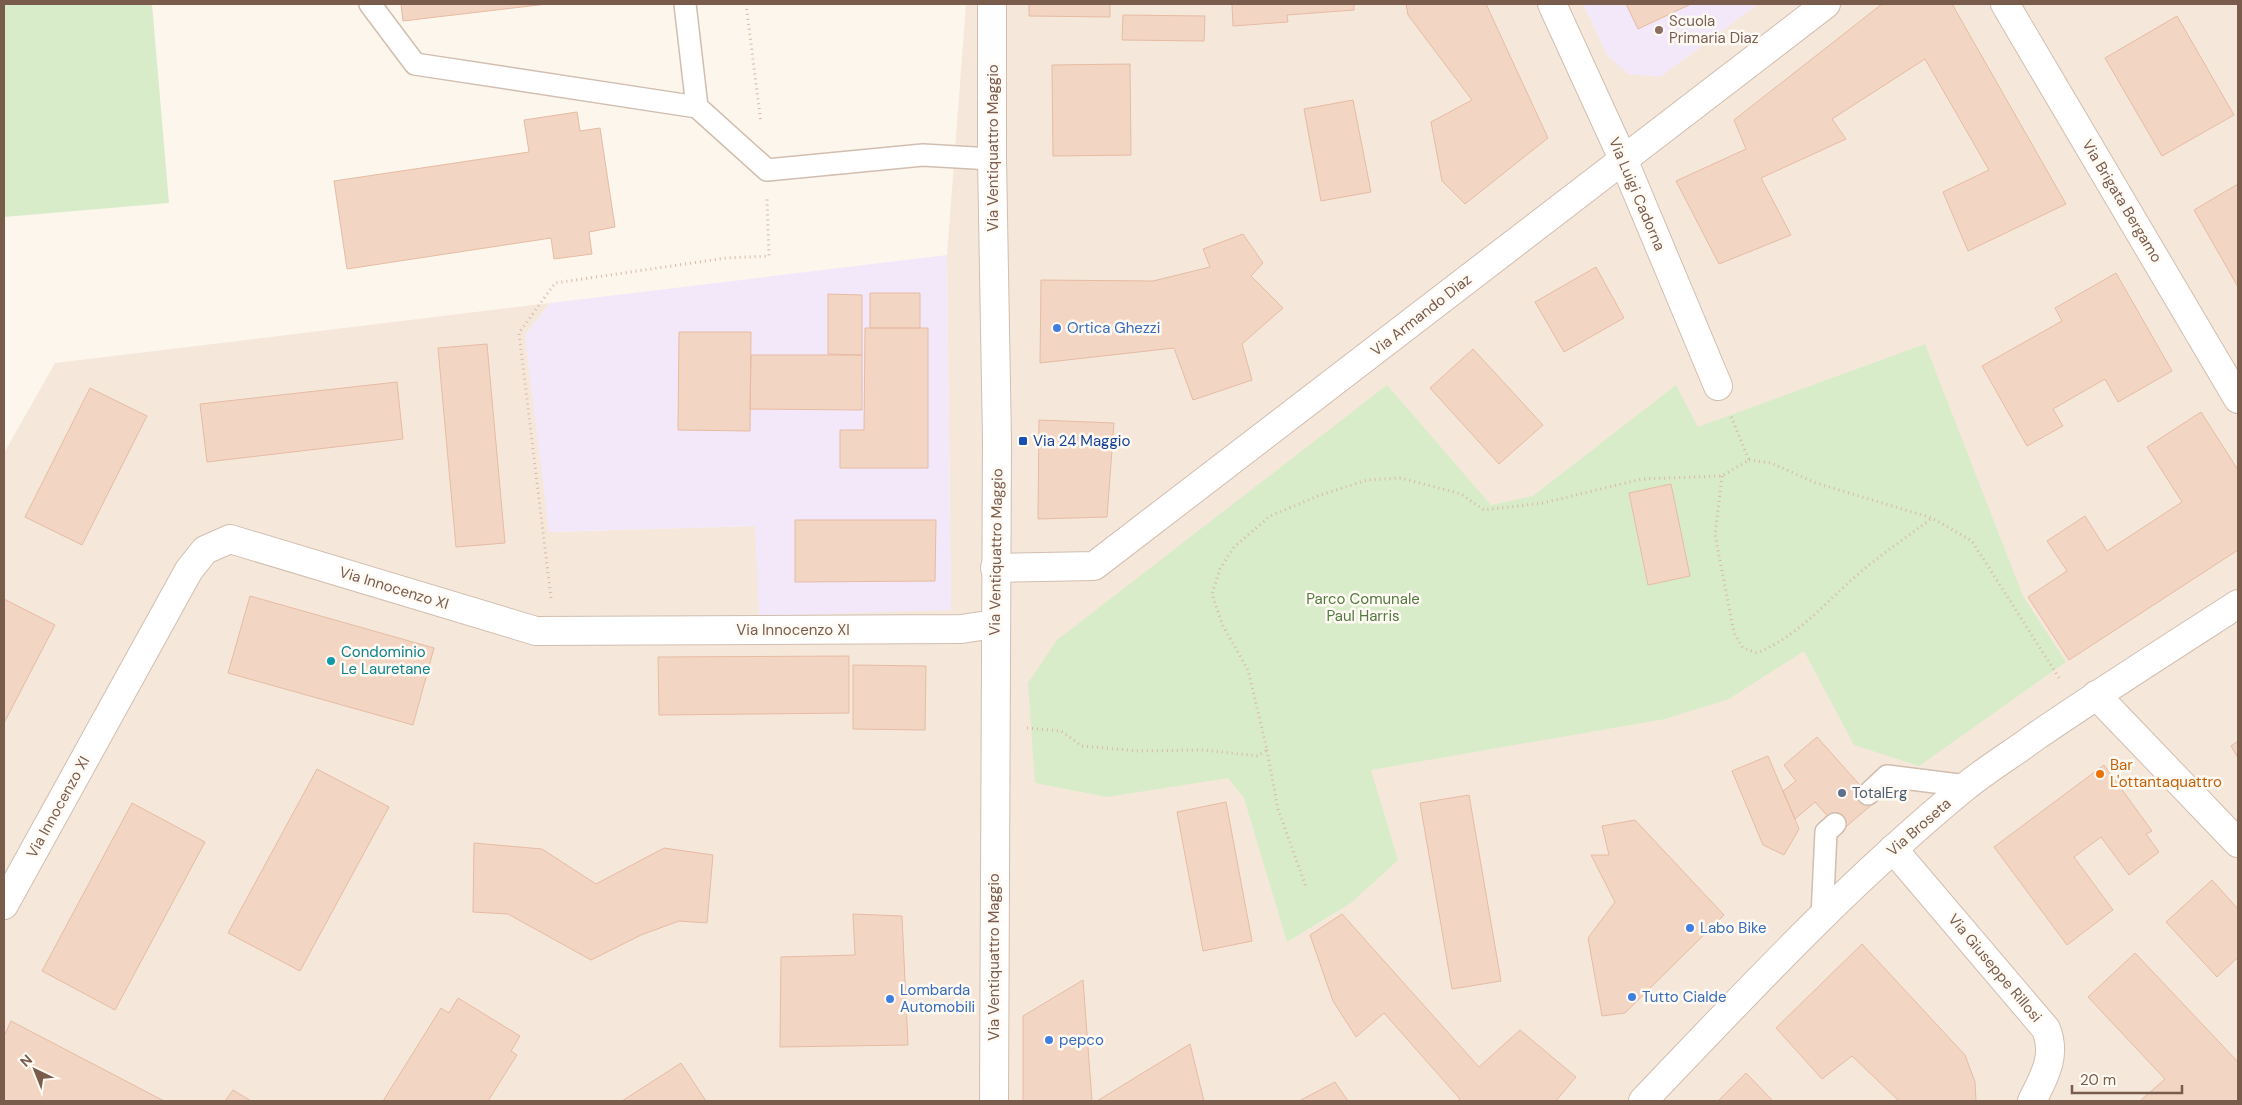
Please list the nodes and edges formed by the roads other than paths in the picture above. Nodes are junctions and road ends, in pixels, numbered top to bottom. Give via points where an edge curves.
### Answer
1 (370, 4) edge
2 (685, 4) edge
3 (992, 4) edge
4 (1552, 4) edge
5 (1826, 4) edge
6 (2005, 4) edge
7 (696, 108) junction
8 (992, 159) junction
9 (1623, 159) junction
10 (1718, 386) road end
11 (2238, 399) edge
12 (996, 568) junction
13 (2238, 604) edge
14 (995, 624) junction
15 (2096, 695) junction
16 (1967, 786) junction
17 (1868, 794) dead end
18 (1835, 824) dead end
19 (2238, 843) edge
20 (1893, 849) junction
21 (4, 905) edge
22 (1822, 917) junction
23 (994, 1101) edge
24 (1643, 1101) edge
25 (2032, 1101) edge

1 - 7 lane via 415,64
2 - 7 lane
3 - 8 street, Via Ventiquattro Maggio
4 - 9 street, Via Luigi Cadorna
5 - 9 street, Via Armando Diaz
6 - 11 street, Via Brigata Bergamo
7 - 8 lane via 767,170 923,155
8 - 12 street, Via Ventiquattro Maggio
9 - 10 street, Via Luigi Cadorna
9 - 12 street, Via Armando Diaz via 1094,566
12 - 14 street, Via Ventiquattro Maggio
13 - 15 street, Via Broseta
14 - 21 street, Via Innocenzo XI via 961,630 536,631 230,539 205,550 189,570
14 - 23 street, Via Ventiquattro Maggio
15 - 16 street, Via Broseta
15 - 19 street
16 - 17 lane via 1887,776
16 - 20 street, Via Broseta
18 - 22 lane via 1826,832
20 - 22 street, Via Broseta
20 - 25 street, Via Giuseppe Rillosi via 2046,1029 2051,1053 2048,1069
22 - 24 street, Via Broseta

